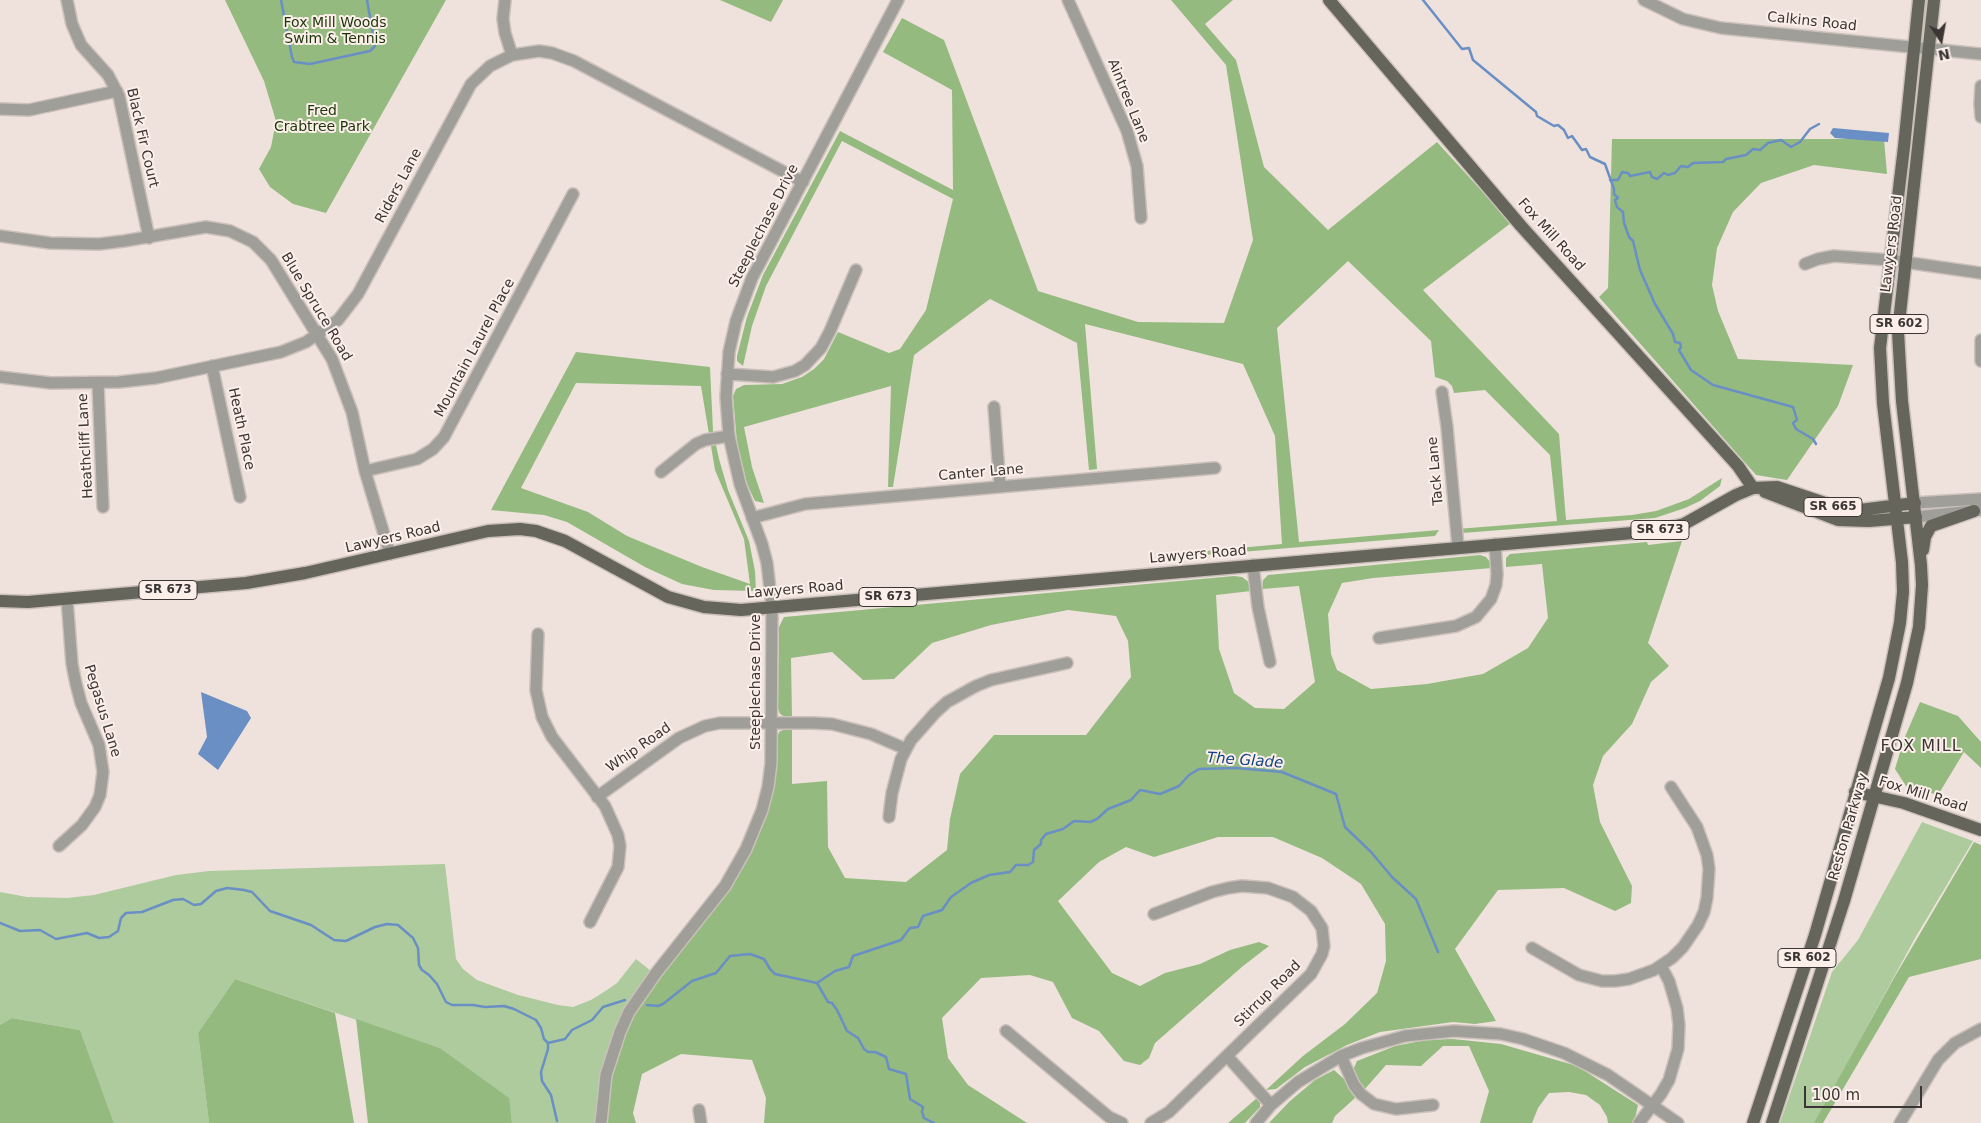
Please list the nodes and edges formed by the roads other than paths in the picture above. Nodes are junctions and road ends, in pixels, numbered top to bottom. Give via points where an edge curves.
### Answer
1 (67, 0) edge
2 (505, 0) edge
3 (898, 0) edge
4 (1068, 0) edge
5 (1329, 0) edge
6 (1644, 0) edge
7 (1918, 0) edge
8 (1934, 0) edge
9 (1914, 48) junction
10 (1929, 49) junction
11 (1981, 54) edge
12 (512, 55) junction
13 (1981, 86) edge
14 (117, 91) junction
15 (0, 109) edge
16 (1981, 117) edge
17 (803, 182) junction
18 (573, 194) dead end
19 (1141, 218) dead end
20 (0, 236) edge
21 (149, 238) junction
22 (1890, 260) junction
23 (1905, 262) junction
24 (1805, 264) dead end
25 (856, 270) dead end
26 (1981, 273) edge
27 (318, 334) junction
28 (1981, 340) edge
29 (1981, 361) edge
30 (212, 366) junction
31 (727, 374) junction
32 (0, 377) edge
33 (98, 383) junction
34 (1442, 392) dead end
35 (994, 407) dead end
36 (729, 436) junction
37 (1215, 468) dead end
38 (365, 471) junction
39 (661, 472) dead end
40 (1000, 487) junction
41 (1753, 488) junction
42 (240, 497) dead end
43 (1981, 499) edge
44 (1915, 502) junction
45 (1895, 505) junction
46 (103, 507) dead end
47 (1978, 510) edge
48 (1916, 517) junction
49 (752, 518) junction
50 (1897, 519) junction
51 (1495, 544) junction
52 (1458, 547) junction
53 (390, 554) junction
54 (1253, 565) junction
55 (1921, 565) junction
56 (67, 599) junction
57 (0, 601) edge
58 (772, 608) junction
59 (538, 634) dead end
60 (1379, 638) dead end
61 (1270, 662) dead end
62 (1067, 663) dead end
63 (772, 724) junction
64 (906, 748) junction
65 (1671, 786) dead end
66 (1855, 792) junction
67 (1874, 796) junction
68 (597, 797) junction
69 (889, 817) dead end
70 (1981, 830) edge
71 (58, 846) dead end
72 (1154, 914) dead end
73 (590, 922) dead end
74 (1532, 948) dead end
75 (1661, 966) junction
76 (1981, 1029) edge
77 (1006, 1031) dead end
78 (1227, 1056) junction
79 (1341, 1056) junction
80 (1271, 1105) junction
81 (1433, 1105) dead end
82 (1652, 1106) junction
83 (699, 1110) dead end
84 (601, 1123) edge
85 (701, 1123) edge
86 (1122, 1123) edge
87 (1151, 1123) edge
88 (1256, 1123) edge
89 (1639, 1123) edge
90 (1678, 1123) edge
91 (1753, 1123) edge
92 (1772, 1123) edge
93 (1900, 1123) edge

1 - 14 street, Black Fir Court via 72,24 81,44 108,75
2 - 12 street via 503,19
3 - 17 street, Steeplechase Drive
4 - 19 street, Aintree Lane via 1127,131 1137,166
5 - 41 main road, Fox Mill Road via 1522,226 1738,466
6 - 9 street, Calkins Road via 1683,19 1721,28
7 - 9 main road, Lawyers Road / SR 602
8 - 10 main road, Lawyers Road / SR 602
9 - 10 street, Calkins Road
9 - 22 main road, Lawyers Road / SR 602
10 - 11 street, Calkins Road
10 - 23 main road, Lawyers Road / SR 602
12 - 17 street, Riders Lane via 538,51 569,58
12 - 27 street, Riders Lane via 490,66 471,84 358,294 338,320
13 - 16 street
14 - 15 street via 29,110
14 - 21 street, Black Fir Court
17 - 31 street, Steeplechase Drive via 743,300 734,329
18 - 38 street, Mountain Laurel Place via 441,442 417,459
20 - 21 street, Blue Spruce Road via 74,244
21 - 27 street, Blue Spruce Road via 206,227 242,235 272,260
22 - 23 street
22 - 24 street via 1828,256
22 - 45 main road, Lawyers Road / SR 602 via 1881,330 1880,373
23 - 26 street
23 - 44 main road, Lawyers Road / SR 602 via 1899,312 1899,349
25 - 31 street via 821,348 805,365 773,377
27 - 30 street, Riders Lane via 281,352
27 - 38 street, Blue Spruce Road via 345,389
28 - 29 street
30 - 33 street, Riders Lane via 156,378
30 - 42 street, Heath Place
31 - 36 street, Steeplechase Drive
32 - 33 street, Riders Lane via 51,383
33 - 46 street, Heathcliff Lane
34 - 52 street, Tack Lane
35 - 40 street
36 - 39 street via 696,444
36 - 49 street, Steeplechase Drive
37 - 40 street, Canter Lane
38 - 53 street, Blue Spruce Road
40 - 49 street, Canter Lane via 805,504
41 - 45 main road, Lawyers Road / SR 665 via 1778,487 1843,509
41 - 50 main road, SR 665 via 1838,520
41 - 51 main road, Lawyers Road / SR 673 via 1696,518 1669,528
43 - 44 street
44 - 45 main road, Lawyers Road / SR 665
44 - 48 main road, Reston Parkway / SR 602
45 - 50 main road, Reston Parkway / SR 602
47 - 48 street
47 - 55 main road via 1931,526
48 - 50 main road, SR 665
48 - 55 main road, Reston Parkway / SR 602
49 - 58 street, Steeplechase Drive via 767,563
50 - 66 main road, Reston Parkway / SR 602 via 1902,562 1900,623 1889,678
51 - 52 main road, Lawyers Road / SR 673
51 - 60 street via 1496,586 1491,599 1476,617 1456,626
52 - 54 main road, Lawyers Road / SR 673
53 - 56 main road, Lawyers Road / SR 673 via 305,574 246,583
53 - 58 main road, Lawyers Road / SR 673 via 488,531 528,530 565,541 652,589 687,603 722,609
54 - 58 main road, Lawyers Road / SR 673
54 - 61 street
55 - 67 main road, Reston Parkway / SR 602 via 1914,655
56 - 57 main road, Lawyers Road / SR 673
56 - 71 street, Pegasus Lane via 76,684 99,745 104,772 95,807 82,825
58 - 63 street, Steeplechase Drive
59 - 68 street via 536,690 542,717 552,737
62 - 64 street via 991,680 960,694 935,713
63 - 64 street, Whip Road via 832,724
63 - 68 street, Whip Road via 720,723 692,731
63 - 84 street, Steeplechase Drive via 768,786 755,830 725,886 656,973 630,1012 606,1075
64 - 69 street via 897,771
65 - 75 street via 1703,841 1709,884 1704,912 1695,930 1684,946
66 - 67 main road, Fox Mill Road
66 - 91 main road, Reston Parkway / SR 602 via 1815,935
67 - 70 main road, Fox Mill Road
67 - 92 main road, Reston Parkway / SR 602 via 1829,950
68 - 73 street via 616,828 620,857 614,876
72 - 78 street, Stirrup Road via 1212,892 1255,886 1293,897 1304,904 1322,928 1324,946 1311,974
74 - 75 street via 1572,972 1602,981 1642,976
75 - 82 street via 1673,992 1680,1038 1671,1075
76 - 93 street via 1955,1043 1938,1060
77 - 86 street via 1110,1117
78 - 80 street
78 - 87 street, Stirrup Road via 1169,1112
79 - 80 street via 1298,1082
79 - 81 street via 1354,1085 1374,1104 1396,1109
79 - 82 street via 1383,1041 1432,1032 1454,1030 1501,1034 1572,1056 1608,1075
80 - 88 street
82 - 89 street
82 - 90 street
83 - 85 street

